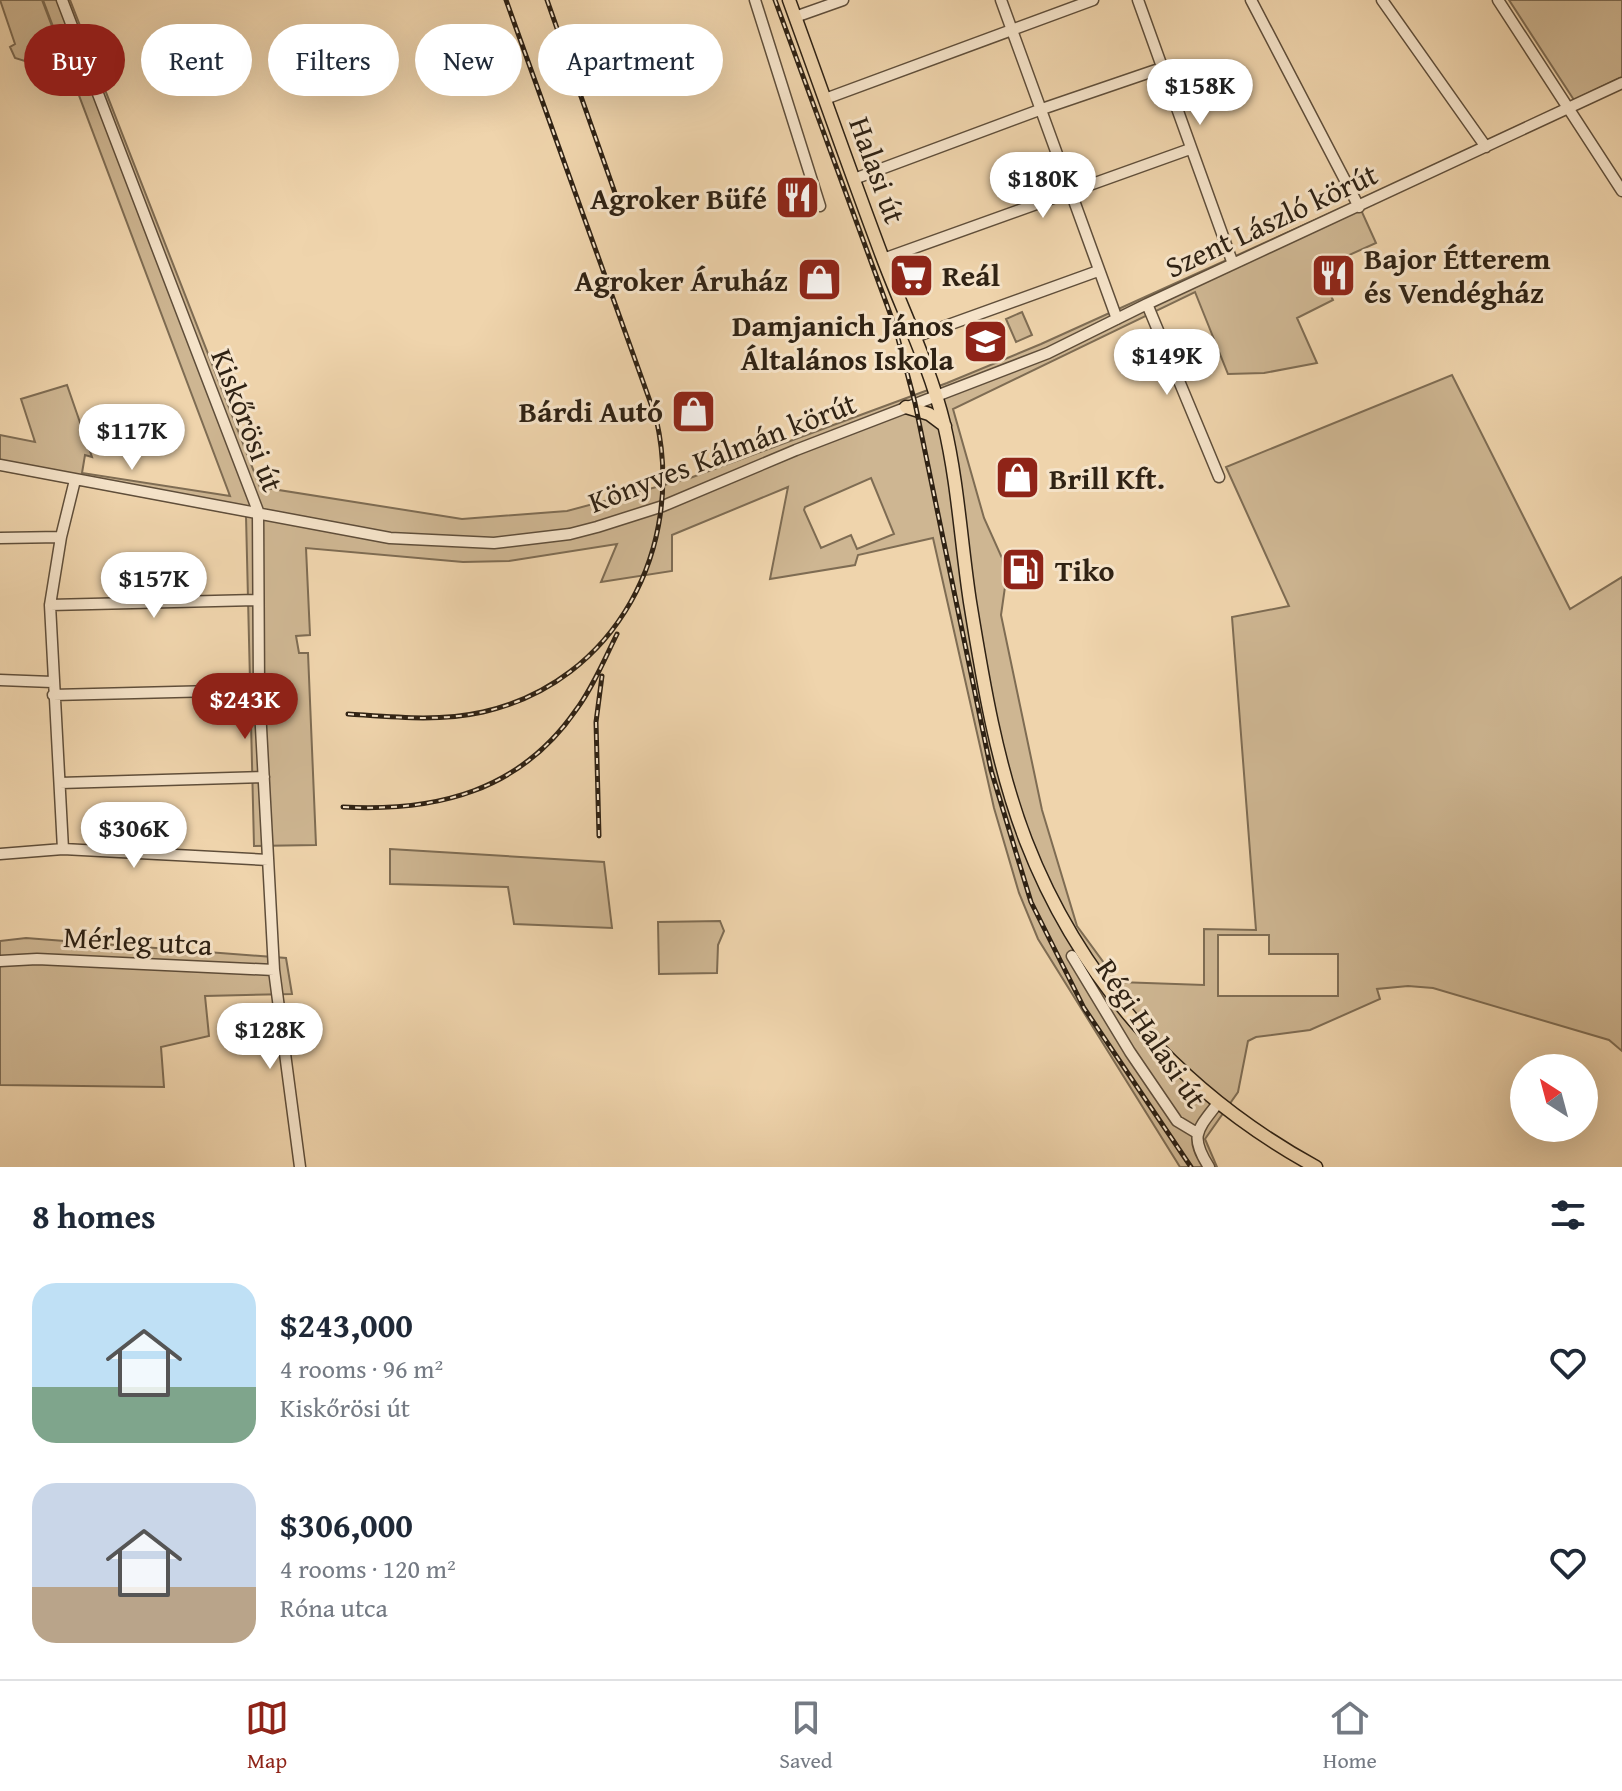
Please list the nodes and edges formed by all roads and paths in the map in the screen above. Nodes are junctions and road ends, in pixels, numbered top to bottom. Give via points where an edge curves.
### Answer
1 (62, 0) edge
2 (755, 0) edge
3 (789, 0) edge
4 (843, 0) edge
5 (1001, 0) edge
6 (1093, 0) edge
7 (1138, 0) edge
8 (1251, 0) edge
9 (1382, 0) edge
10 (1498, 0) edge
11 (795, 17) junction
12 (1012, 29) junction
13 (1162, 68) junction
14 (1622, 83) edge
15 (825, 99) junction
16 (1042, 109) junction
17 (1569, 110) junction
18 (1486, 147) junction
19 (1190, 149) junction
20 (854, 179) junction
21 (1622, 191) edge
22 (1072, 192) junction
23 (820, 206) dead end
24 (1359, 207) junction
25 (883, 259) junction
26 (1233, 264) junction
27 (1098, 271) junction
28 (1147, 304) junction
29 (1117, 319) junction
30 (915, 337) junction
31 (937, 395) junction
32 (906, 407) junction
33 (945, 426) junction
34 (0, 465) edge
35 (1219, 477) dead end
36 (75, 480) junction
37 (258, 511) junction
38 (61, 537) junction
39 (0, 538) edge
40 (257, 600) junction
41 (50, 605) junction
42 (0, 680) edge
43 (52, 682) junction
44 (259, 690) junction
45 (53, 695) junction
46 (264, 777) junction
47 (60, 783) junction
48 (63, 849) junction
49 (0, 854) edge
50 (268, 860) junction
51 (1072, 956) dead end
52 (0, 961) edge
53 (274, 970) junction
54 (1218, 1103) junction
55 (1197, 1133) junction
56 (300, 1167) edge
57 (1209, 1167) edge
58 (1316, 1167) edge

1 - 37 street, Kiskőrösi út
2 - 23 street
3 - 11 main road, Halasi út
4 - 11 street
5 - 12 street
6 - 12 street
7 - 13 street
8 - 24 street
9 - 18 street
10 - 17 street
11 - 15 main road, Halasi út
12 - 15 street
12 - 16 street
13 - 16 street
13 - 19 street
14 - 17 street, Szent László körút
15 - 20 main road, Halasi út
16 - 20 street
16 - 22 street
17 - 18 street, Szent László körút
17 - 21 street
18 - 24 street, Szent László körút
19 - 22 street
19 - 26 street
20 - 25 main road, Halasi út
22 - 25 street
22 - 27 street
24 - 26 street, Szent László körút
25 - 30 main road, Halasi út
26 - 28 street, Szent László körút
27 - 29 street
27 - 30 street
28 - 29 street, Szent László körút
28 - 35 street
29 - 31 street, Szent László körút via 1048,353
30 - 31 main road, Halasi út
31 - 32 street, Könyves Kálmán körút
31 - 33 main road, Halasi út
32 - 33 main road
32 - 37 street, Könyves Kálmán körút via 642,514 570,534 494,543 390,538
33 - 54 main road, Halasi út via 995,733 1038,867 1106,986 1180,1072
34 - 36 street, Könyves Kálmán körút
36 - 37 street, Könyves Kálmán körút
36 - 38 street
37 - 40 street, Kiskőrösi út
38 - 39 street
38 - 41 street
40 - 41 street
40 - 44 street, Kiskőrösi út
41 - 43 street
42 - 43 street
43 - 45 street
44 - 45 street
44 - 46 street, Kiskőrösi út
45 - 47 street
46 - 47 street
46 - 50 street, Kiskőrösi út
47 - 48 street
48 - 49 street
48 - 50 street
50 - 53 street, Kiskőrösi út
51 - 55 street, Régi Halasi út via 1177,1121
52 - 53 street, Mérleg utca
53 - 56 street, Kiskőrösi út
54 - 55 street
54 - 58 main road, Halasi út
55 - 57 street via 1196,1145

